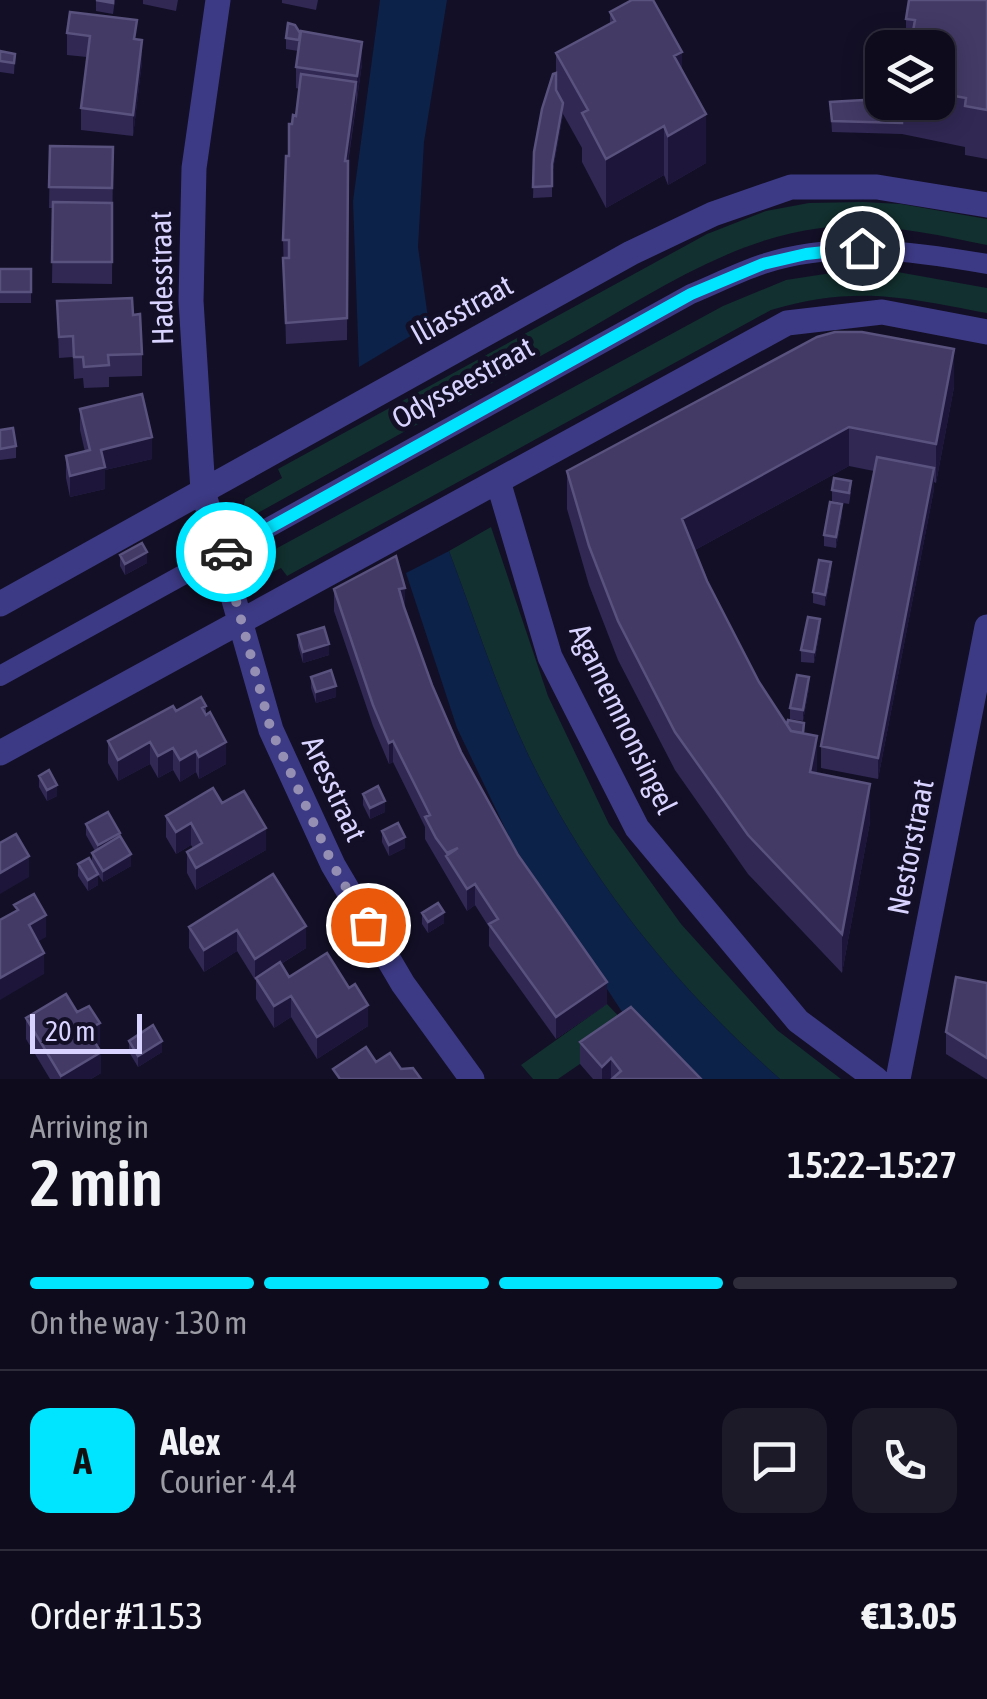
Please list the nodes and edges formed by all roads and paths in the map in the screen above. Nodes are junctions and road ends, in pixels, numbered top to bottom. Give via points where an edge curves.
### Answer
1 (218, 0) edge
2 (987, 205) edge
3 (987, 264) edge
4 (987, 332) edge
5 (498, 481) junction
6 (203, 491) junction
7 (223, 553) junction
8 (0, 604) edge
9 (242, 621) junction
10 (987, 627) edge
11 (0, 676) edge
12 (979, 711) edge
13 (0, 753) edge
14 (472, 1079) edge
15 (876, 1079) edge
16 (898, 1079) edge

1 - 6 street, Hadesstraat via 194,168 192,301
2 - 6 street, Iliasstraat via 877,186 791,186 712,214
3 - 7 lane, Odysseestraat via 887,248 763,264 691,294
4 - 5 street via 882,312 787,323
5 - 9 street
5 - 15 street, Agamemnonsingel via 550,657 638,828 798,1021
6 - 7 street, Hadesstraat
6 - 8 street, Iliasstraat
7 - 9 street, Aresstraat
7 - 11 lane, Odysseestraat
9 - 13 street
9 - 14 street, Aresstraat via 271,730 333,865 403,984
10 - 12 street, Nestorstraat
12 - 16 street, Nestorstraat

